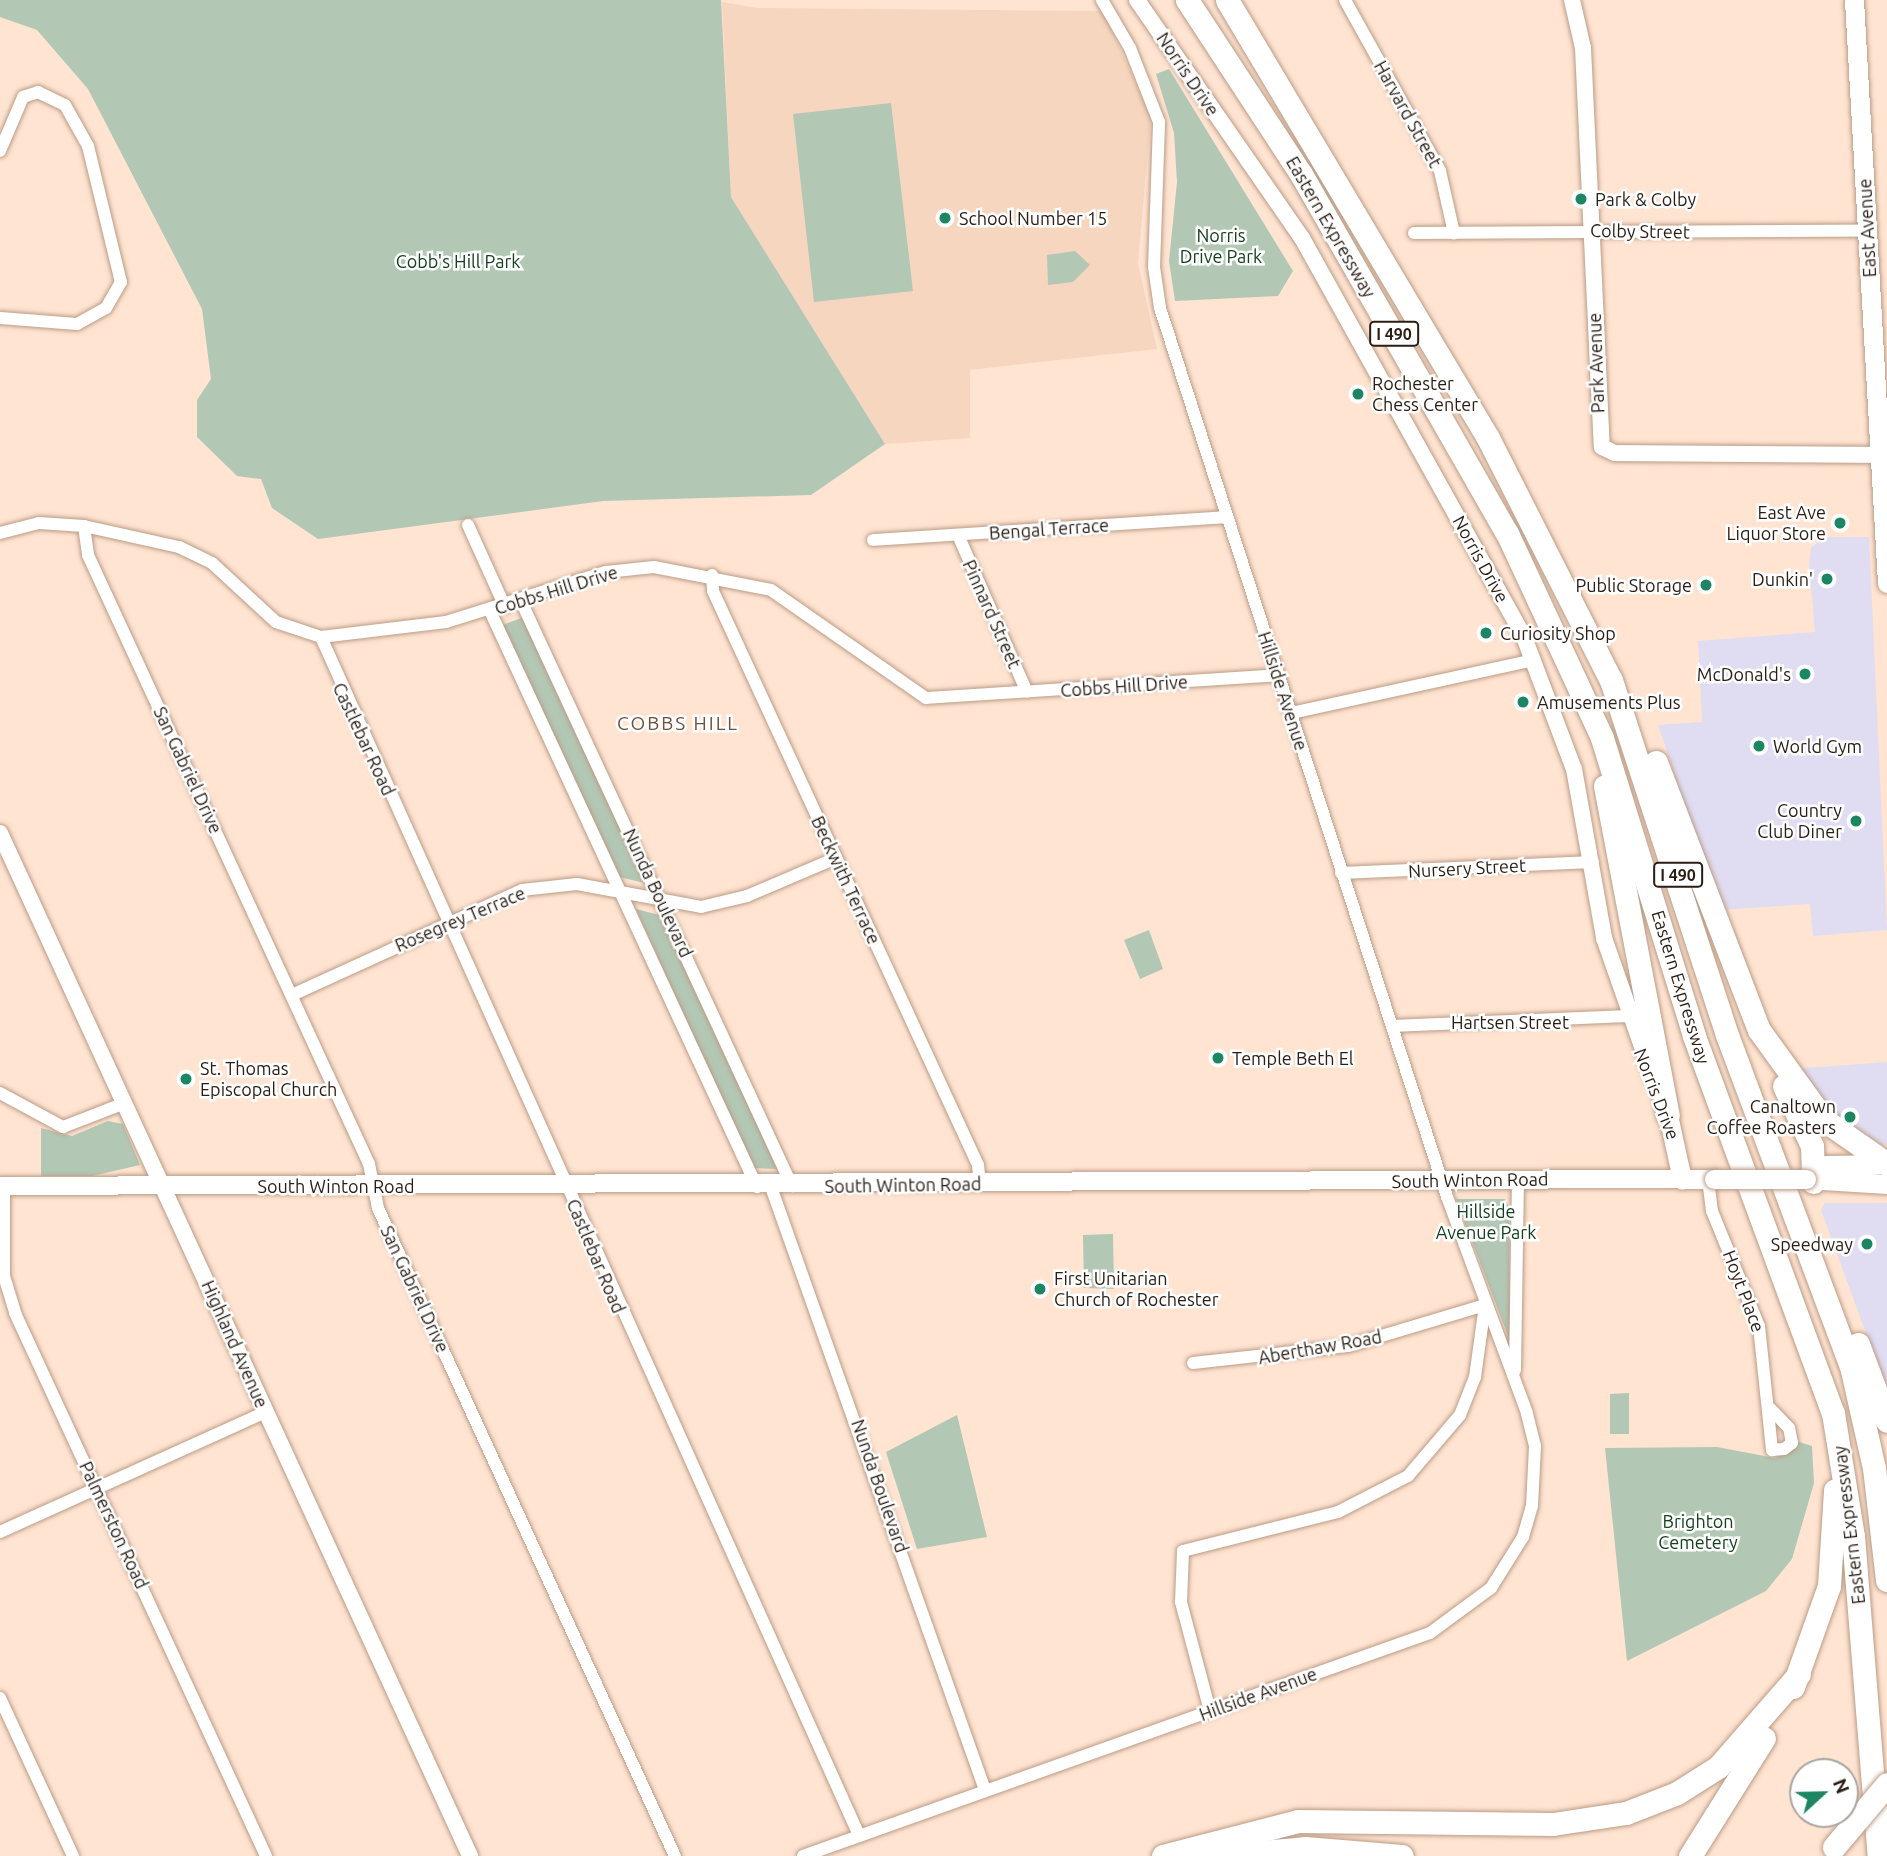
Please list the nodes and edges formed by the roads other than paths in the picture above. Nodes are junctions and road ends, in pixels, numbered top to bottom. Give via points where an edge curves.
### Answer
1 (1102, 0) edge
2 (1137, 0) edge
3 (1187, 0) edge
4 (1227, 0) edge
5 (1345, 0) edge
6 (1572, 0) edge
7 (1854, 0) edge
8 (0, 151) edge
9 (1591, 230) junction
10 (1867, 232) junction
11 (1414, 233) dead end
12 (1454, 233) junction
13 (0, 318) edge
14 (1880, 455) junction
15 (1226, 517) junction
16 (468, 525) dead end
17 (84, 526) junction
18 (0, 533) edge
19 (958, 535) junction
20 (873, 540) dead end
21 (1887, 571) edge
22 (712, 575) junction
23 (521, 601) junction
24 (505, 607) junction
25 (490, 611) junction
26 (1586, 622) junction
27 (321, 637) junction
28 (1534, 660) junction
29 (1279, 675) junction
30 (1579, 681) junction
31 (1027, 692) junction
32 (1292, 713) junction
33 (0, 833) edge
34 (836, 858) junction
35 (1593, 862) junction
36 (1341, 873) junction
37 (621, 894) junction
38 (663, 904) junction
39 (448, 922) junction
40 (292, 995) junction
41 (1628, 1016) junction
42 (1754, 1022) junction
43 (1392, 1026) junction
44 (0, 1093) edge
45 (125, 1103) junction
46 (1668, 1115) junction
47 (1887, 1164) edge
48 (1811, 1177) junction
49 (1682, 1179) junction
50 (1711, 1179) junction
51 (1442, 1180) junction
52 (1518, 1180) junction
53 (980, 1184) junction
54 (1887, 1184) edge
55 (164, 1185) junction
56 (2, 1186) edge
57 (373, 1186) junction
58 (792, 1186) junction
59 (568, 1187) junction
60 (764, 1187) junction
61 (1802, 1228) junction
62 (1485, 1305) junction
63 (1815, 1352) junction
64 (1193, 1363) dead end
65 (1515, 1377) junction
66 (1768, 1406) dead end
67 (266, 1412) junction
68 (1887, 1422) edge
69 (97, 1488) junction
70 (0, 1532) edge
71 (1887, 1580) edge
72 (1799, 1674) junction
73 (0, 1698) edge
74 (1210, 1711) junction
75 (1887, 1784) edge
76 (984, 1787) junction
77 (859, 1835) junction
78 (1828, 1851) edge
79 (73, 1856) edge
80 (266, 1856) edge
81 (470, 1856) edge
82 (675, 1856) edge
83 (803, 1856) edge
84 (1163, 1856) edge
85 (1216, 1856) edge
86 (1402, 1856) edge
87 (1690, 1856) edge
88 (1879, 1856) edge

1 - 15 street, Hillside Avenue via 1135,59 1159,122 1155,284
2 - 28 street, Norris Drive via 1302,237
3 - 30 highway, Eastern Expressway / I 490 via 1344,246 1517,551
4 - 26 highway, Eastern Expressway / I 490 via 1388,263
5 - 12 street, Harvard Street via 1440,171
6 - 9 street, Park Avenue via 1583,48
7 - 10 main road, East Avenue
8 - 13 street via 23,97 38,92 65,105 88,146 121,282 106,308 77,324
9 - 10 street, Colby Street
9 - 12 street, Colby Street
9 - 14 street, Park Avenue via 1604,449
10 - 14 main road, East Avenue
11 - 12 street, Colby Street
14 - 21 main road, East Avenue
15 - 19 street, Bengal Terrace
15 - 29 street, Hillside Avenue
16 - 24 street
17 - 18 street, Cobbs Hill Drive via 39,523
17 - 27 street, Cobbs Hill Drive via 197,555 276,622
17 - 40 street, San Gabriel Drive via 88,555
19 - 20 street, Bengal Terrace
19 - 31 street, Pinnard Street
22 - 23 street, Cobbs Hill Drive via 631,568
22 - 31 street, Cobbs Hill Drive via 786,598 918,695
22 - 34 street, Beckwith Terrace via 713,591
23 - 24 street, Cobbs Hill Drive
23 - 38 street, Nunda Boulevard
24 - 25 street, Cobbs Hill Drive
25 - 27 street, Cobbs Hill Drive via 383,634
25 - 37 street, Nunda Boulevard
26 - 42 highway via 1672,799
26 - 61 highway, Eastern Expressway / I 490 via 1648,777 1727,1035
27 - 39 street, Castlebar Road
28 - 32 street
28 - 35 street, Norris Drive via 1574,769
29 - 31 street, Cobbs Hill Drive
29 - 32 street, Hillside Avenue
30 - 46 highway via 1617,835
30 - 63 highway, Eastern Expressway / I 490 via 1623,797 1704,1066
32 - 36 street, Hillside Avenue
33 - 45 street, Highland Avenue
34 - 38 street, Rosegrey Terrace via 730,902
34 - 53 street, Beckwith Terrace via 978,1165
35 - 36 street, Nursery Street
35 - 41 street, Norris Drive via 1604,938
36 - 43 street, Hillside Avenue
37 - 38 street, Rosegrey Terrace
37 - 39 street, Rosegrey Terrace via 548,884
37 - 60 street, Nunda Boulevard
38 - 58 street, Nunda Boulevard
39 - 40 street, Rosegrey Terrace
39 - 59 street, Castlebar Road
40 - 57 street, San Gabriel Drive
41 - 43 street, Hartsen Street
41 - 46 street, Norris Drive
42 - 47 highway via 1819,1114
42 - 48 highway via 1810,1142
43 - 51 street, Hillside Avenue
44 - 45 street via 63,1128
45 - 55 street, Highland Avenue
46 - 49 main road, Norris Drive
47 - 48 main road, South Winton Road via 1830,1164
48 - 50 main road, South Winton Road, bridge
48 - 54 main road, South Winton Road
49 - 50 main road, South Winton Road
49 - 52 main road, South Winton Road
50 - 66 street, Hoyt Place via 1714,1216 1759,1326
51 - 52 main road, South Winton Road
51 - 53 main road, South Winton Road
51 - 62 street, Hillside Avenue
52 - 65 street, Hillside Avenue
53 - 58 main road, South Winton Road
55 - 56 main road, South Winton Road
55 - 57 main road, South Winton Road
55 - 67 street, Highland Avenue
56 - 69 street, Palmerston Road via 8,1293
57 - 59 main road, South Winton Road
57 - 82 street, San Gabriel Drive via 378,1208
58 - 60 main road, South Winton Road
59 - 60 main road, South Winton Road
59 - 77 street, Castlebar Road
60 - 76 street, Nunda Boulevard
61 - 68 highway
61 - 71 highway, Eastern Expressway / I 490 via 1862,1407
62 - 64 street, Aberthaw Road via 1348,1346
62 - 65 street, Hillside Avenue
62 - 74 street via 1475,1377 1460,1415 1408,1476 1308,1522 1187,1547 1179,1566 1181,1602
63 - 72 highway via 1833,1456 1835,1539 1826,1602
63 - 88 highway, Eastern Expressway / I 490 via 1851,1515
65 - 74 street, Hillside Avenue via 1535,1446 1536,1478 1523,1536 1491,1588 1430,1633
67 - 69 street
67 - 81 street, Highland Avenue
69 - 70 street
69 - 80 street, Palmerston Road
72 - 84 highway via 1718,1766 1677,1793 1626,1813 1553,1824 1298,1821
72 - 87 highway
73 - 79 street
74 - 76 street, Hillside Avenue
75 - 78 highway, bridge
76 - 77 street, Hillside Avenue
77 - 83 street, Hillside Avenue
85 - 86 highway via 1315,1848

